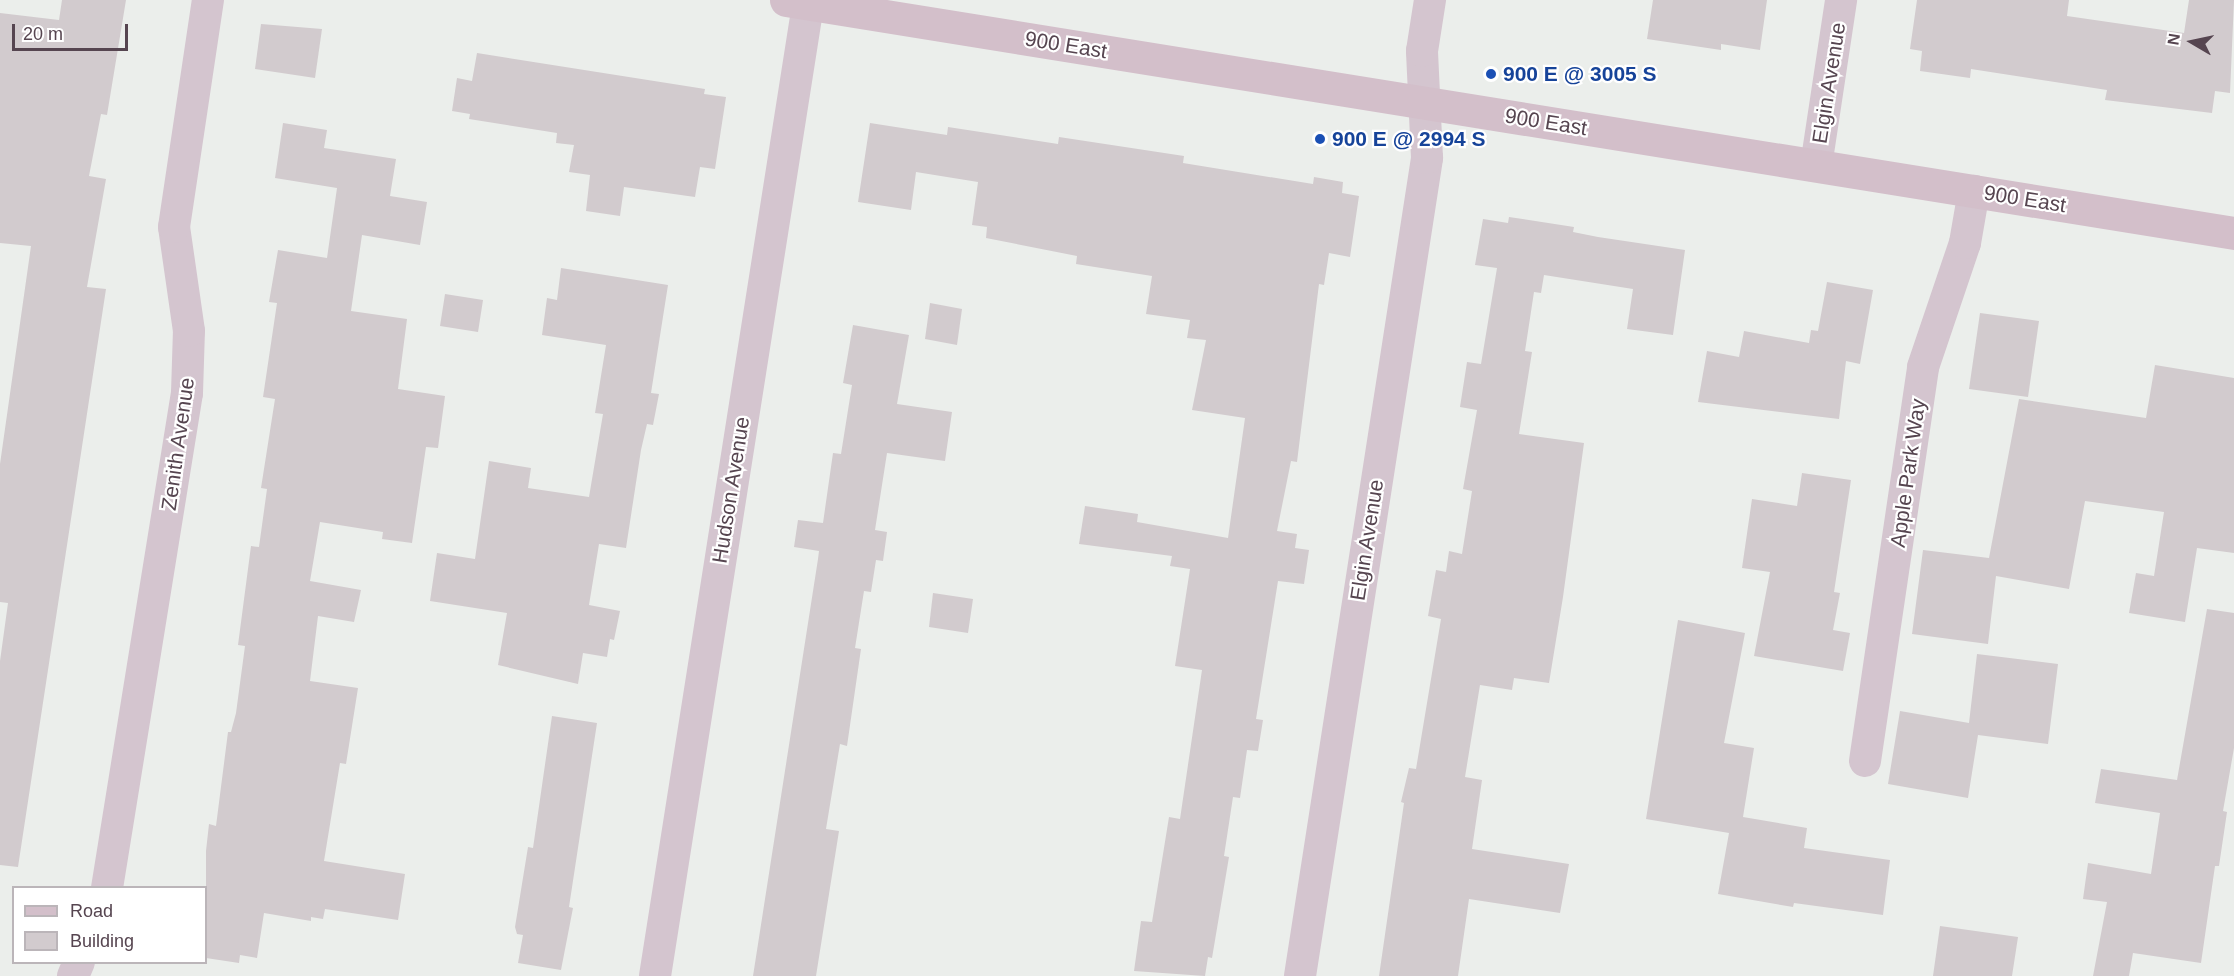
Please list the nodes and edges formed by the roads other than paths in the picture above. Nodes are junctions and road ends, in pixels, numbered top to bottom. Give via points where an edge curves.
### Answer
1 (208, 0) edge
2 (1430, 0) edge
3 (1842, 0) edge
4 (797, 2) edge
5 (1424, 103) junction
6 (1816, 166) junction
7 (1974, 191) junction
8 (2234, 233) edge
9 (1865, 761) dead end
10 (106, 886) edge
11 (655, 976) edge
12 (1300, 976) edge

1 - 10 street, Zenith Avenue via 174,227 189,332 187,393
2 - 5 street, Elgin Avenue via 1422,51
3 - 6 street, Elgin Avenue
4 - 5 street, 900 East
4 - 11 street, Hudson Avenue
5 - 6 street, 900 East
5 - 12 street, Elgin Avenue via 1427,158
6 - 7 street, 900 East
7 - 8 street, 900 East
7 - 9 street, Apple Park Way via 1965,243 1923,367

